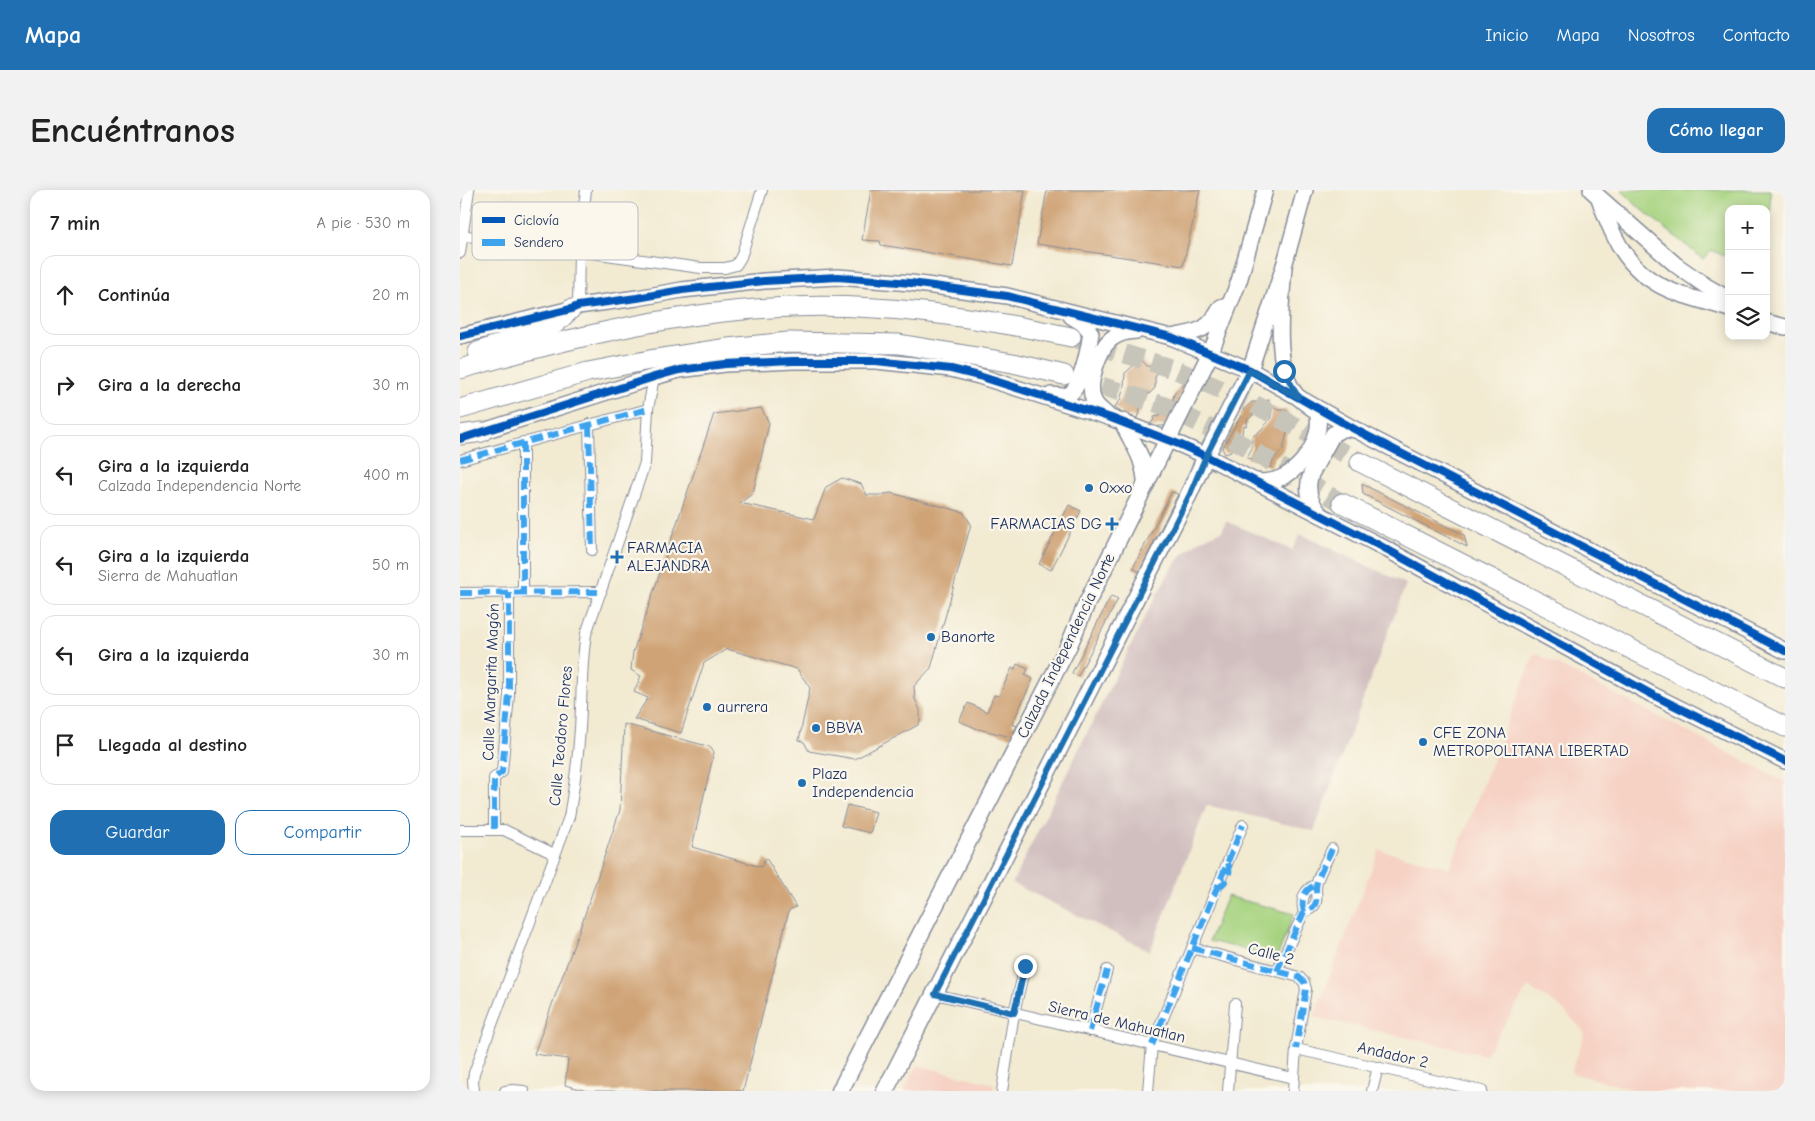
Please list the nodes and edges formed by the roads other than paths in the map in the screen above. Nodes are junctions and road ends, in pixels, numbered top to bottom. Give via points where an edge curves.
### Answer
1 (470, 190) edge
2 (762, 190) edge
3 (1265, 190) edge
4 (1305, 190) edge
5 (1595, 194) edge
6 (461, 235) edge
7 (460, 253) edge
8 (638, 259) edge
9 (578, 260) edge
10 (1284, 266) junction
11 (1239, 281) junction
12 (1725, 298) edge
13 (574, 308) junction
14 (1725, 308) edge
15 (1058, 309) junction
16 (1770, 323) edge
17 (1785, 327) edge
18 (1146, 331) junction
19 (460, 336) edge
20 (1071, 336) tunnel mouth
21 (1171, 338) junction
22 (1210, 354) junction
23 (460, 359) edge
24 (460, 369) edge
25 (1250, 370) junction
26 (1064, 375) tunnel mouth
27 (654, 377) junction
28 (1030, 392) junction
29 (1298, 397) junction
30 (460, 409) edge
31 (648, 409) junction
32 (1117, 420) junction
33 (589, 424) junction
34 (1356, 430) junction
35 (482, 432) joint
36 (460, 437) edge
37 (1168, 440) junction
38 (523, 442) junction
39 (1206, 456) junction
40 (460, 460) edge
41 (1360, 462) tunnel mouth
42 (1252, 480) junction
43 (1146, 484) junction
44 (1342, 503) tunnel mouth
45 (1321, 515) junction
46 (592, 550) dead end
47 (509, 592) junction
48 (523, 592) junction
49 (601, 592) junction
50 (460, 593) edge
51 (1785, 651) edge
52 (1785, 678) edge
53 (1785, 727) edge
54 (1785, 761) edge
55 (1242, 825) dead end
56 (494, 829) junction
57 (460, 830) edge
58 (1332, 849) dead end
59 (554, 854) junction
60 (1192, 948) junction
61 (1025, 966) dead end
62 (1107, 970) dead end
63 (1277, 971) junction
64 (935, 994) junction
65 (1235, 1004) dead end
66 (1014, 1013) junction
67 (1090, 1031) junction
68 (1152, 1045) junction
69 (1296, 1049) junction
70 (1230, 1062) junction
71 (1378, 1067) junction
72 (1293, 1078) junction
73 (474, 1091) edge
74 (504, 1091) edge
75 (524, 1091) edge
76 (840, 1091) edge
77 (884, 1091) edge
78 (1002, 1091) edge
79 (1148, 1091) edge
80 (1228, 1091) edge
81 (1293, 1091) edge
82 (1372, 1091) edge
83 (1482, 1091) edge

1 - 6 street
2 - 8 street via 736,265 701,268
3 - 11 street, Calzada Independencia Norte
4 - 10 street
5 - 12 street via 1676,265
5 - 14 street via 1610,230 1631,264 1665,288
6 - 7 street
9 - 13 street
10 - 25 street
10 - 29 street via 1281,359
11 - 21 street via 1208,326
11 - 22 street, Calzada Independencia Norte
13 - 15 street via 764,280 838,277 1007,296
13 - 19 street
13 - 23 highway via 555,324
15 - 18 street
15 - 28 street via 1084,324 1091,333 1086,359 1074,391 1068,395
16 - 17 street
18 - 21 street
18 - 32 street via 1128,331 1112,339 1102,351 1092,380 1092,395 1098,407
20 - 24 highway via 1000,322 875,308 771,308 635,325
21 - 22 street
22 - 25 street
22 - 37 main road, Calzada Independencia Norte
25 - 29 street
25 - 39 main road
26 - 30 highway via 899,344 788,342 728,348 588,372
27 - 28 street via 725,364 876,361 951,369
27 - 31 street, Calle Teodoro Flores
27 - 35 street
28 - 32 street
29 - 34 street
29 - 42 street via 1317,412 1319,422 1318,432 1304,461 1279,479 1266,483
31 - 33 street
31 - 49 street, Calle Teodoro Flores via 645,463
32 - 37 street
32 - 43 main road via 1125,427 1141,457
33 - 38 street
33 - 46 street
34 - 45 street via 1344,428 1333,434 1308,481 1308,494
34 - 51 street
35 - 36 highway
37 - 39 street
37 - 43 main road, Calzada Independencia Norte
38 - 40 street
38 - 48 street, Calle Margarita Magón
39 - 42 street
39 - 64 main road via 1190,494
41 - 52 highway
42 - 45 street
43 - 76 main road, Calzada Independencia Norte via 1069,645
44 - 53 highway
45 - 54 street via 1651,694
47 - 48 street
47 - 50 street
47 - 56 street, Calle Margarita Magón via 509,695 502,772 494,778
48 - 49 street
49 - 59 street, Calle Teodoro Flores via 583,652 580,730 569,817
55 - 60 street via 1227,862 1230,868 1228,876 1216,889
56 - 57 street
56 - 59 street via 516,834
58 - 63 street via 1316,885 1316,901 1304,912
59 - 73 street, Calle Teodoro Flores via 474,1072
60 - 63 street, Calle 2
60 - 68 street
61 - 66 street
62 - 67 street
63 - 69 street, Calle 2 via 1299,977 1306,990
64 - 66 street, Sierra de Mahuatlan
64 - 77 main road
65 - 70 street
66 - 67 street, Sierra de Mahuatlan
66 - 78 street
67 - 68 street, Sierra de Mahuatlan
68 - 70 street, Sierra de Mahuatlan
68 - 79 street
69 - 71 street, Andador 2
69 - 72 street, Calle 2
70 - 72 street, Sierra de Mahuatlan
70 - 80 street
71 - 82 street
71 - 83 street, Andador 2
72 - 81 street, Calle 2
74 - 75 street

